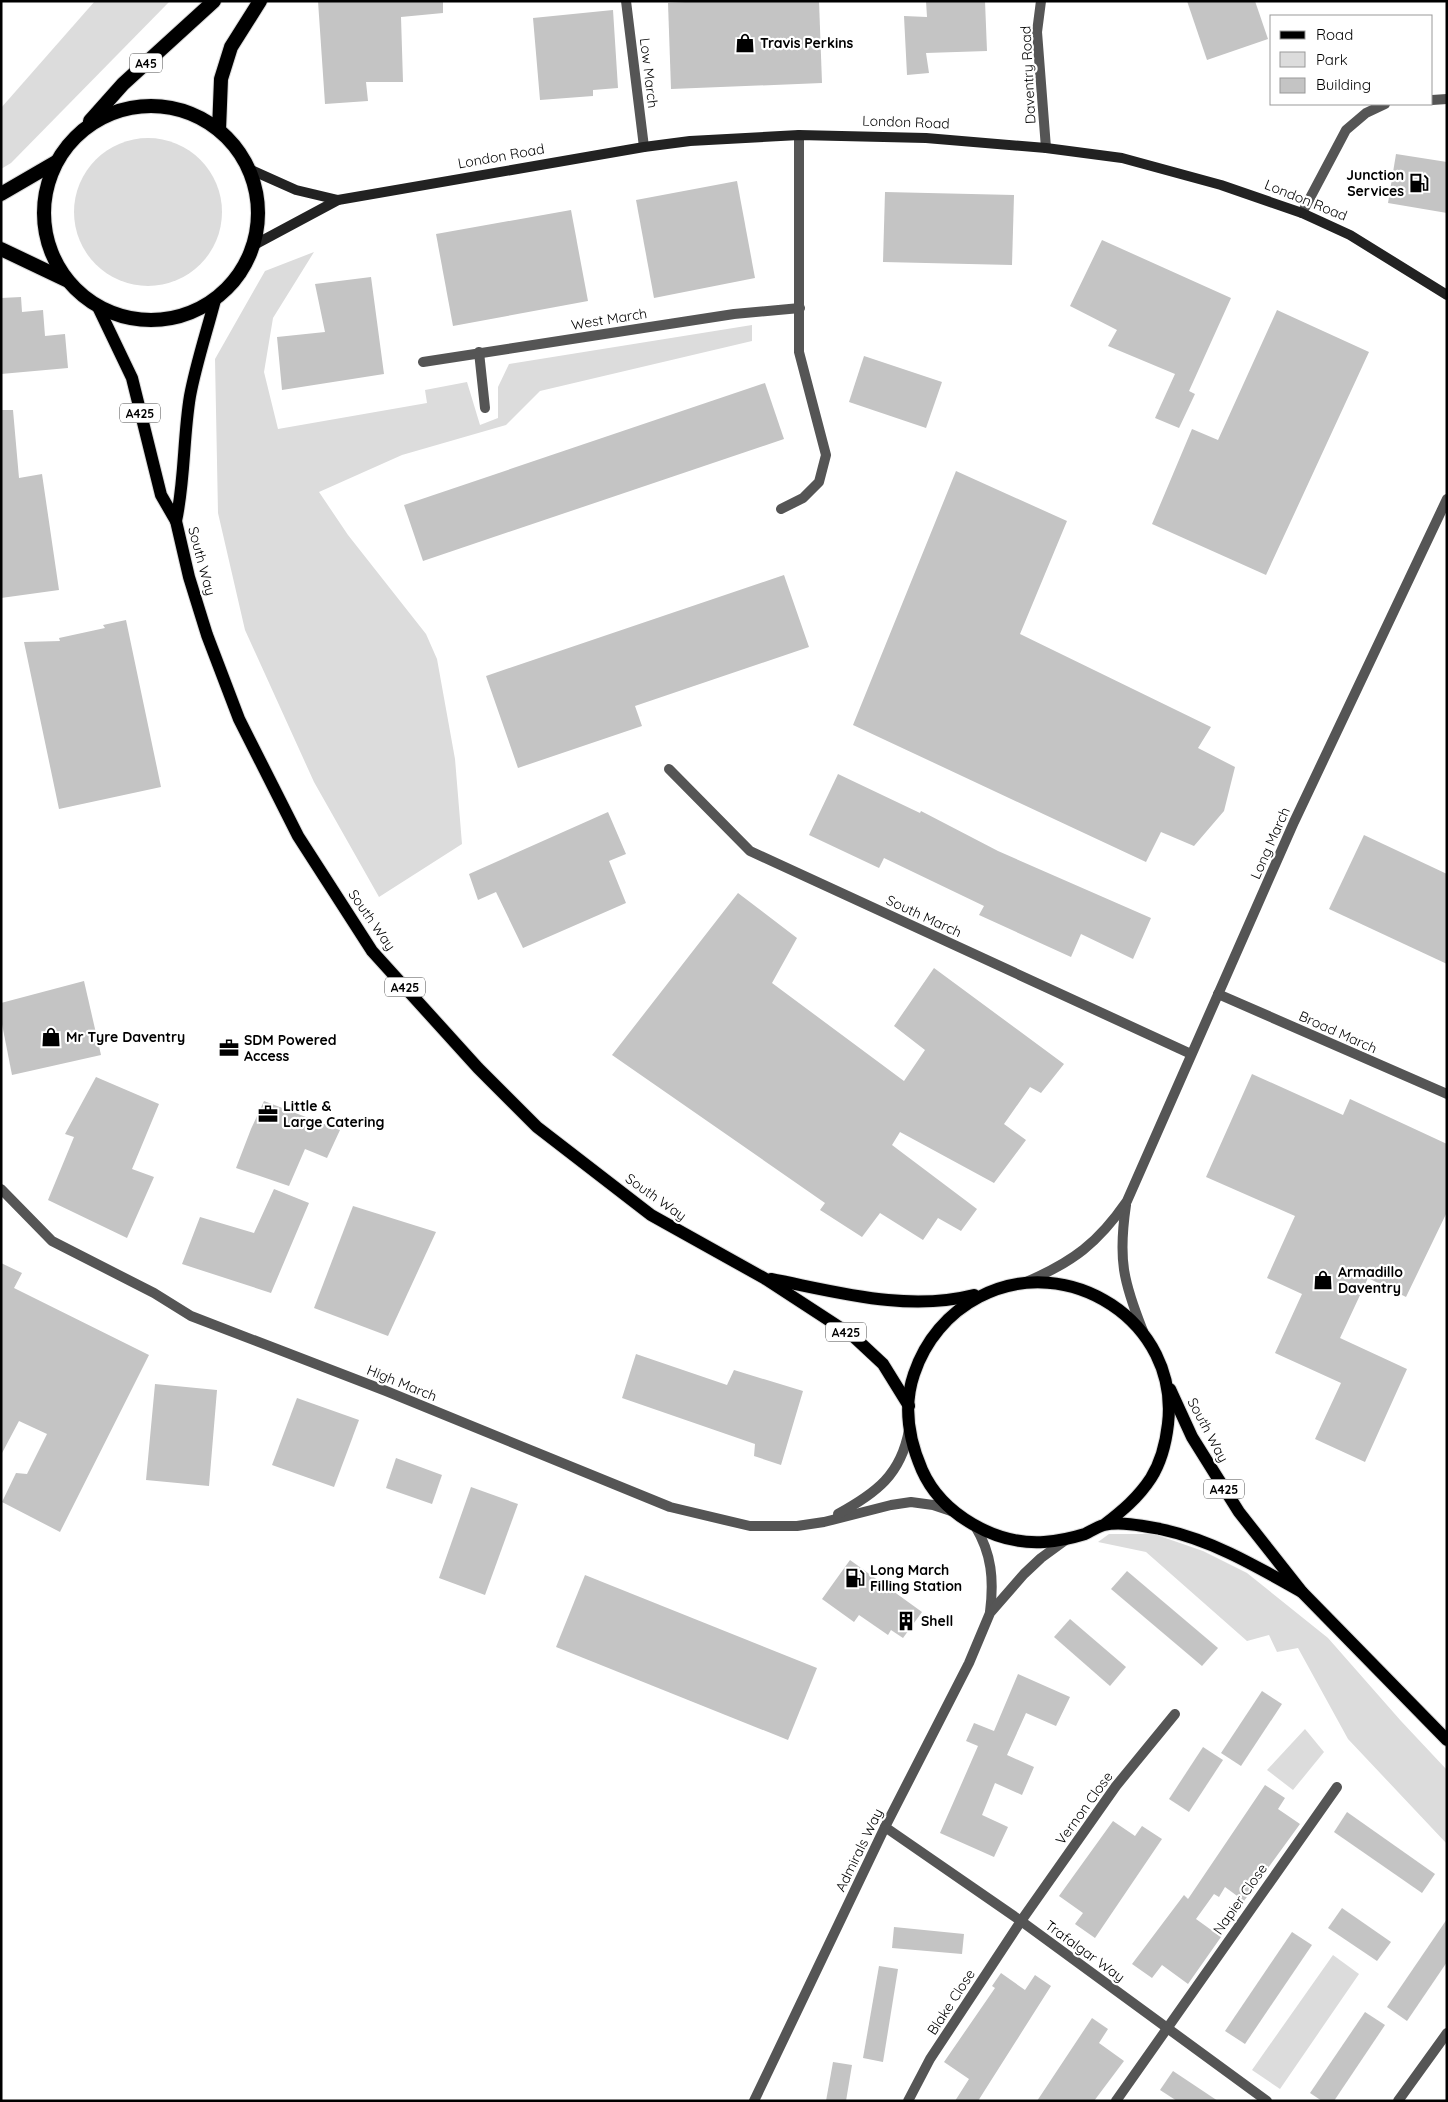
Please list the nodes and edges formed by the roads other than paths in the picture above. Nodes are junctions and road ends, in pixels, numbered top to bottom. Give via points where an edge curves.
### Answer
1 (214, 1) edge
2 (260, 1) edge
3 (626, 1) edge
4 (1040, 1) edge
5 (1447, 99) edge
6 (1433, 100) edge
7 (1383, 105) edge
8 (83, 129) junction
9 (219, 130) junction
10 (799, 135) junction
11 (644, 147) junction
12 (1046, 148) junction
13 (56, 162) junction
14 (250, 169) junction
15 (1, 194) edge
16 (338, 200) junction
17 (1302, 213) junction
18 (254, 245) junction
19 (1, 249) edge
20 (66, 280) junction
21 (1447, 295) edge
22 (215, 300) junction
23 (98, 307) junction
24 (800, 308) junction
25 (479, 352) junction
26 (424, 362) dead end
27 (485, 408) dead end
28 (1447, 499) edge
29 (781, 509) dead end
30 (176, 521) junction
31 (669, 769) dead end
32 (1218, 994) junction
33 (1191, 1054) junction
34 (1447, 1094) edge
35 (1, 1189) edge
36 (1127, 1201) junction
37 (764, 1278) junction
38 (1026, 1282) junction
39 (992, 1290) junction
40 (1144, 1334) junction
41 (1164, 1375) junction
42 (908, 1406) junction
43 (909, 1428) junction
44 (955, 1512) junction
45 (824, 1522) junction
46 (1104, 1525) junction
47 (975, 1526) junction
48 (1067, 1539) junction
49 (1302, 1592) junction
50 (990, 1613) junction
51 (1175, 1714) dead end
52 (1447, 1740) edge
53 (1336, 1787) dead end
54 (885, 1827) junction
55 (1021, 1921) junction
56 (1166, 2028) junction
57 (1447, 2033) edge
58 (754, 2101) edge
59 (908, 2101) edge
60 (1116, 2101) edge
61 (1267, 2101) edge
62 (1398, 2101) edge

1 - 8 highway, A45 via 123,84
2 - 9 highway via 229,55 221,79
3 - 11 street, Low March
4 - 12 street, Daventry Road via 1038,32
5 - 6 street
7 - 17 street via 1366,113 1346,130
8 - 9 highway via 115,111 151,105 187,111
8 - 13 highway
9 - 14 highway via 242,154
10 - 11 main road, London Road
10 - 12 main road, London Road via 926,138
10 - 24 street
11 - 16 main road, London Road
12 - 17 main road, London Road via 1122,158 1221,185
13 - 15 highway
13 - 20 highway via 45,191 43,222 50,253
14 - 16 main road, London Road via 296,190
14 - 18 highway via 258,202
16 - 18 main road, London Road
17 - 21 main road, London Road via 1350,235
18 - 22 highway via 238,275
19 - 20 highway
20 - 23 highway
22 - 23 highway via 188,314 158,320 127,318
22 - 30 main road, South Way / A425 via 190,394 182,491
23 - 30 main road, South Way / A425 via 132,378 160,496
24 - 25 street, West March via 734,314
24 - 29 street via 799,352 826,455 818,482 803,498
25 - 26 street, West March
25 - 27 street
28 - 32 street, Long March via 1294,822
30 - 37 main road, South Way / A425 via 194,594 239,719 298,836 372,951 478,1068 537,1127 651,1215
31 - 33 street, South March via 750,850
32 - 33 street, Long March
32 - 34 street, Broad March
33 - 36 street, Long March
35 - 45 street, High March via 52,1241 154,1293 191,1316 386,1391 670,1507 750,1526 797,1526
36 - 38 street, Long March via 1110,1224 1080,1254
36 - 40 street, Long March via 1121,1252 1123,1271
37 - 39 main road, South Way / A425 via 905,1302 951,1300
37 - 42 main road, South Way / A425 via 864,1345 882,1364
38 - 39 main road
38 - 40 main road via 1060,1283 1092,1293 1121,1310
39 - 42 main road via 966,1304 943,1324 925,1348 913,1376
40 - 41 main road
41 - 46 main road via 1170,1410 1162,1452 1152,1476 1131,1504
41 - 49 main road, South Way / A425 via 1192,1437 1239,1512
42 - 43 main road
43 - 44 main road via 914,1452 924,1475
43 - 45 street, High March via 902,1456 881,1486
44 - 45 street, High March via 911,1502 891,1504
44 - 47 main road
46 - 48 main road
46 - 49 main road, South Way / A425 via 1134,1526 1188,1536 1238,1557
47 - 48 main road via 1020,1541
47 - 50 street, Admirals Way via 984,1540 992,1567
48 - 50 street, Admirals Way via 1024,1574
49 - 52 main road, South Way / A425
50 - 54 street, Admirals Way via 969,1664
51 - 55 street, Vernon Close via 1116,1786
53 - 56 street, Napier Close
54 - 55 street, Trafalgar Way
54 - 58 street, Admirals Way
55 - 56 street, Trafalgar Way
55 - 59 street, Blake Close via 930,2060
56 - 60 street, Napier Close
56 - 61 street, Trafalgar Way
57 - 62 street

